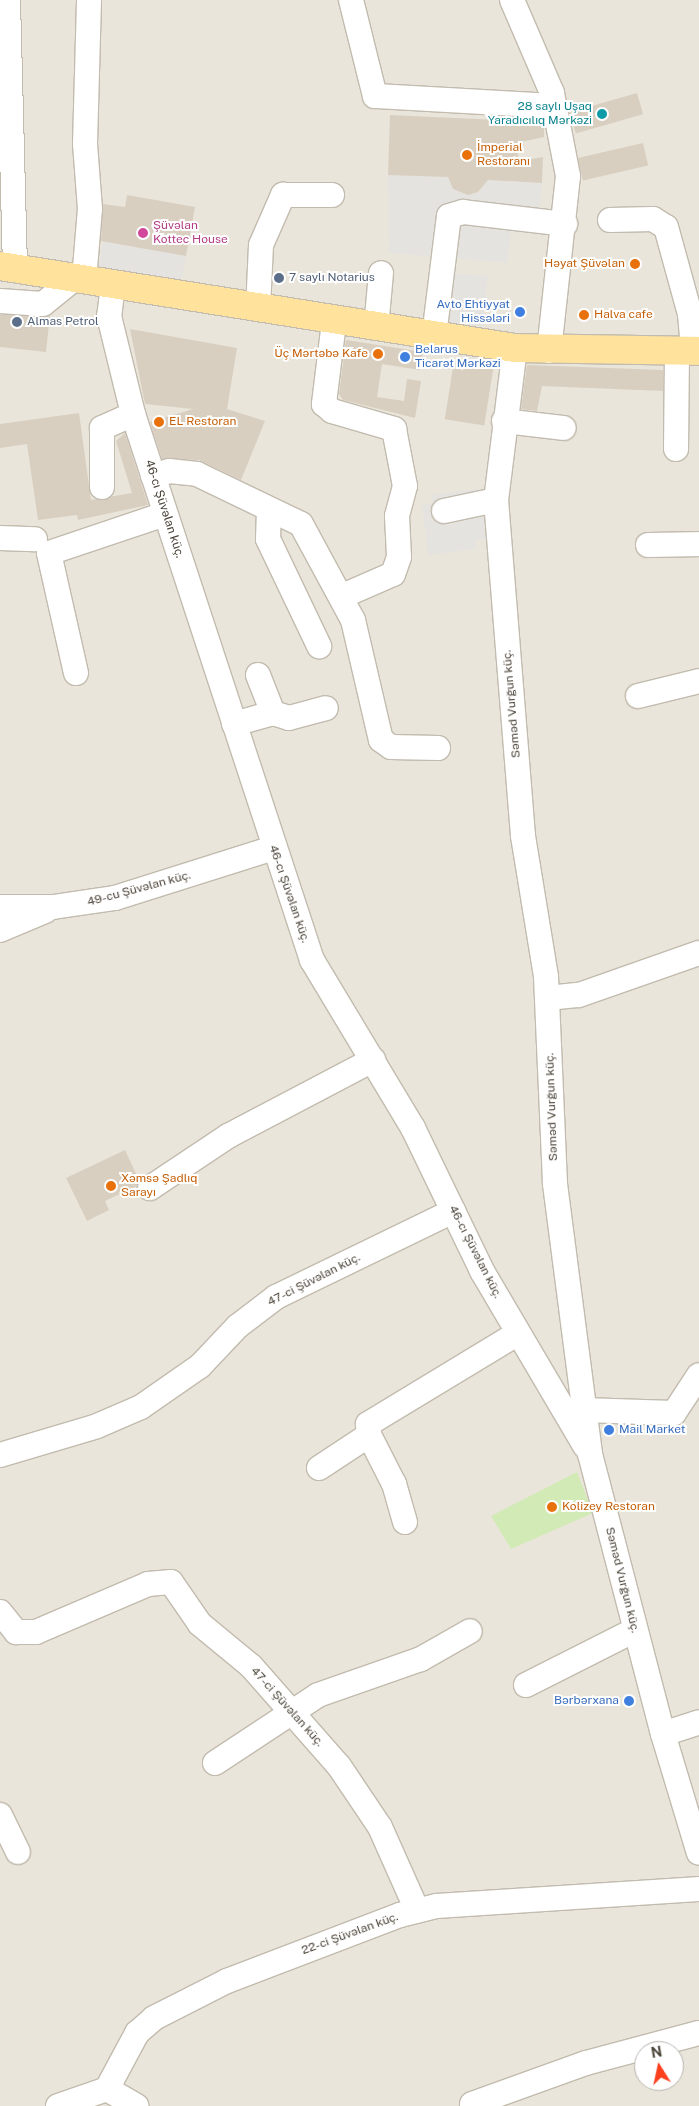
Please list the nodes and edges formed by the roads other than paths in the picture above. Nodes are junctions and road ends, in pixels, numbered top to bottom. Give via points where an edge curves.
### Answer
1 (8, 0) edge
2 (89, 0) edge
3 (351, 0) edge
4 (512, 0) edge
5 (555, 106) junction
6 (5, 132) edge
7 (332, 195) dead end
8 (610, 220) dead end
9 (565, 224) junction
10 (8, 267) edge
11 (381, 273) dead end
12 (80, 279) junction
13 (113, 285) junction
14 (0, 301) edge
15 (258, 309) junction
16 (334, 322) junction
17 (376, 328) junction
18 (434, 336) junction
19 (515, 348) junction
20 (549, 351) junction
21 (690, 351) edge
22 (133, 414) junction
23 (504, 421) junction
24 (564, 428) dead end
25 (676, 448) dead end
26 (153, 476) junction
27 (102, 487) dead end
28 (496, 500) junction
29 (269, 510) junction
30 (444, 511) dead end
31 (165, 514) junction
32 (0, 538) edge
33 (36, 539) dead end
34 (699, 544) edge
35 (648, 545) dead end
36 (343, 596) junction
37 (319, 646) dead end
38 (76, 673) dead end
39 (258, 676) dead end
40 (699, 681) edge
41 (638, 696) dead end
42 (326, 708) dead end
43 (273, 713) junction
44 (234, 724) junction
45 (438, 748) dead end
46 (274, 848) junction
47 (0, 907) edge
48 (53, 907) junction
49 (0, 930) edge
50 (699, 953) edge
51 (548, 998) junction
52 (373, 1060) junction
53 (150, 1188) dead end
54 (453, 1211) junction
55 (518, 1333) junction
56 (699, 1375) edge
57 (578, 1377) junction
58 (548, 1386) junction
59 (583, 1410) junction
60 (368, 1435) junction
61 (590, 1454) junction
62 (0, 1455) edge
63 (319, 1468) dead end
64 (405, 1522) dead end
65 (0, 1612) edge
66 (635, 1630) junction
67 (470, 1631) dead end
68 (526, 1685) dead end
69 (291, 1713) junction
70 (699, 1722) edge
71 (663, 1734) junction
72 (215, 1762) dead end
73 (0, 1814) edge
74 (18, 1852) dead end
75 (699, 1852) edge
76 (699, 1889) edge
77 (417, 1910) junction
78 (699, 2033) edge
79 (108, 2089) junction
80 (472, 2104) dead end
81 (58, 2106) edge
82 (136, 2106) edge

1 - 6 street
2 - 12 street via 85,144 90,209
3 - 5 street via 375,96
4 - 5 street
5 - 9 street via 568,176
6 - 10 street
7 - 15 street via 283,195 261,245
8 - 21 street via 653,219 666,227 690,314
9 - 18 street via 463,212 449,216
9 - 20 street
10 - 12 main road
11 - 17 street
12 - 13 main road
12 - 14 street via 43,304
13 - 15 main road
13 - 22 street, 46-cı Şüvəlan küç. via 109,316
15 - 16 main road
16 - 17 main road
16 - 36 street via 324,404 355,419 394,430 405,486 397,516 399,557 393,574
17 - 18 main road
18 - 19 main road
19 - 20 main road
19 - 23 street, Səməd Vurğun küç.
20 - 21 main road
21 - 25 street
22 - 26 street, 46-cı Şüvəlan küç.
22 - 27 street via 102,428
23 - 24 street
23 - 28 street, Səməd Vurğun küç.
26 - 29 street via 169,471 197,474
26 - 31 street, 46-cı Şüvəlan küç.
28 - 30 street
28 - 51 street, Səməd Vurğun küç. via 523,836
29 - 36 street via 305,529
29 - 37 street via 268,539
31 - 38 street via 49,553
31 - 44 street, 46-cı Şüvəlan küç.
32 - 33 street
34 - 35 street
36 - 45 street via 360,639 380,740 391,747
39 - 43 street
40 - 41 street
42 - 43 street via 289,718
43 - 44 street
44 - 46 street, 46-cı Şüvəlan küç.
46 - 48 street, 49-cu Şüvəlan küç. via 124,895
46 - 52 street, 46-cı Şüvəlan küç. via 316,971
47 - 48 street, 49-cu Şüvəlan küç.
48 - 49 street
50 - 51 street via 579,995
51 - 57 street, Səməd Vurğun küç. via 555,1184
52 - 53 street via 228,1136
52 - 54 street, 46-cı Şüvəlan küç. via 423,1146
54 - 55 street, 46-cı Şüvəlan küç.
54 - 62 street, 47-ci Şüvəlan küç. via 276,1297 238,1326 200,1366 141,1407 97,1426
55 - 58 street, 46-cı Şüvəlan küç.
55 - 60 street via 371,1420
56 - 59 street via 681,1408 674,1413
57 - 58 street
57 - 59 street, Səməd Vurğun küç.
58 - 61 street, 46-cı Şüvəlan küç.
59 - 61 street, Səməd Vurğun küç.
60 - 63 street
60 - 64 street via 394,1484
61 - 66 street, Səməd Vurğun küç.
65 - 69 street, 47-ci Şüvəlan küç. via 16,1632 36,1632 148,1584 171,1582 200,1624 251,1666
66 - 68 street
66 - 71 street, Səməd Vurğun küç.
67 - 69 street via 421,1659 318,1695
69 - 72 street
69 - 77 street, 47-ci Şüvəlan küç. via 367,1804
70 - 71 street
71 - 75 street, Səməd Vurğun küç.
73 - 74 street
76 - 77 street, 22-ci Şüvəlan küç.
77 - 79 street, 22-ci Şüvəlan küç. via 234,1978 154,2018 137,2033
78 - 80 street via 586,2063
79 - 81 street
79 - 82 street

